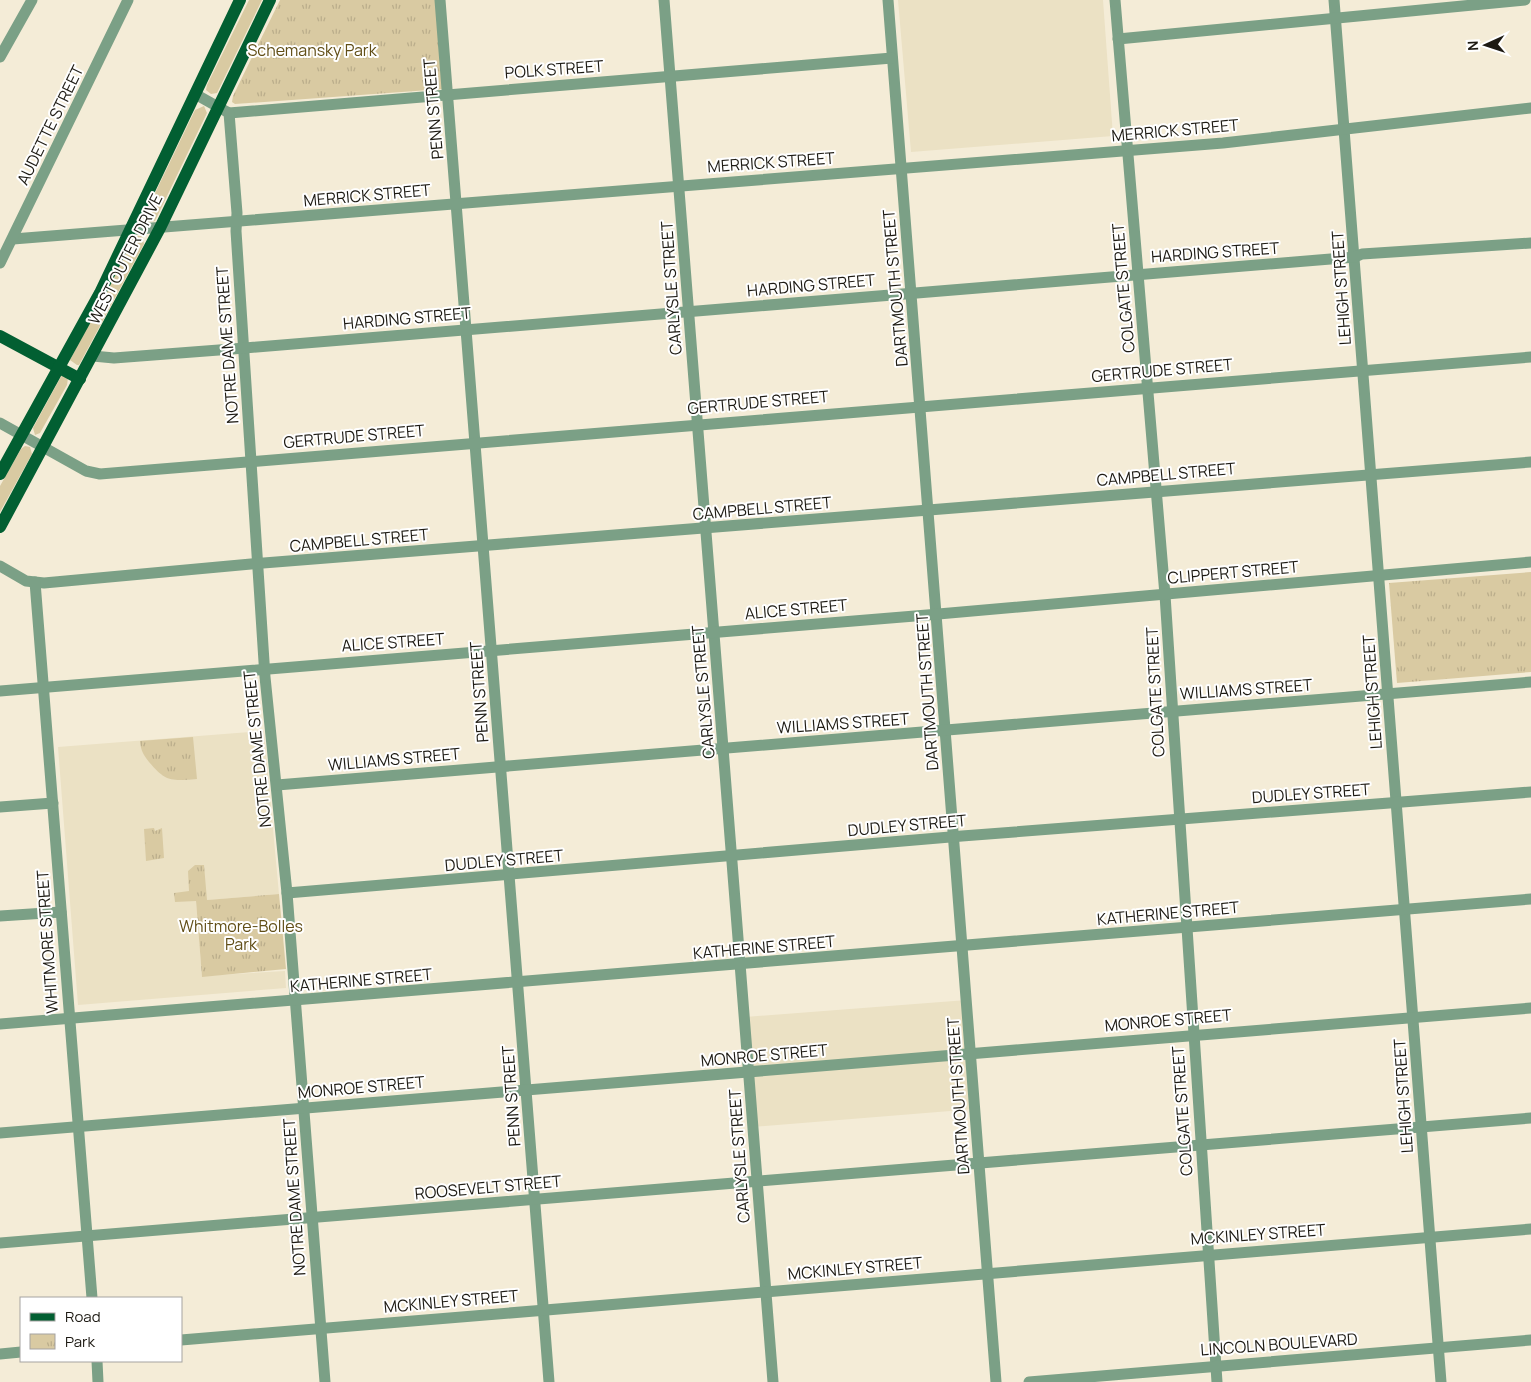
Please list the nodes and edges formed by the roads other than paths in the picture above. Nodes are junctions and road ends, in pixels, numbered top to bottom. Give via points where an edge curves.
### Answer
1 (32, 0) edge
2 (128, 0) edge
3 (240, 0) edge
4 (270, 0) edge
5 (440, 0) edge
6 (664, 0) edge
7 (888, 0) edge
8 (1115, 0) edge
9 (1334, 0) edge
10 (1525, 0) edge
11 (1336, 19) junction
12 (1118, 39) junction
13 (0, 57) edge
14 (892, 58) junction
15 (671, 77) junction
16 (448, 93) junction
17 (195, 94) junction
18 (1531, 108) edge
19 (224, 110) junction
20 (1345, 130) junction
21 (1127, 150) junction
22 (901, 168) junction
23 (680, 186) junction
24 (457, 203) junction
25 (236, 222) junction
26 (160, 228) junction
27 (129, 231) junction
28 (13, 239) junction
29 (1531, 244) edge
30 (1354, 257) junction
31 (0, 263) edge
32 (1138, 274) junction
33 (911, 292) junction
34 (689, 311) junction
35 (468, 330) junction
36 (0, 336) edge
37 (245, 348) junction
38 (93, 356) junction
39 (1531, 356) edge
40 (60, 367) junction
41 (1363, 369) junction
42 (80, 379) junction
43 (1148, 387) junction
44 (920, 406) junction
45 (0, 423) edge
46 (698, 423) junction
47 (22, 435) junction
48 (477, 442) junction
49 (44, 447) junction
50 (252, 460) junction
51 (1531, 462) edge
52 (0, 474) edge
53 (1371, 474) junction
54 (1156, 491) junction
55 (928, 510) junction
56 (0, 527) edge
57 (706, 529) junction
58 (485, 547) junction
59 (1531, 562) edge
60 (258, 564) junction
61 (0, 566) edge
62 (1379, 575) junction
63 (35, 582) junction
64 (1165, 595) junction
65 (937, 614) junction
66 (714, 632) junction
67 (494, 651) junction
68 (265, 668) junction
69 (1531, 682) edge
70 (43, 687) junction
71 (0, 691) edge
72 (1389, 695) junction
73 (1173, 711) junction
74 (946, 731) junction
75 (723, 748) junction
76 (500, 766) junction
77 (277, 785) junction
78 (1531, 792) edge
79 (53, 803) junction
80 (1397, 803) junction
81 (0, 807) edge
82 (1179, 819) junction
83 (954, 837) junction
84 (732, 857) junction
85 (510, 876) junction
86 (286, 893) junction
87 (1531, 900) edge
88 (1406, 911) junction
89 (61, 912) junction
90 (0, 916) edge
91 (1186, 927) junction
92 (962, 947) junction
93 (741, 965) junction
94 (518, 984) junction
95 (295, 1002) junction
96 (1531, 1008) edge
97 (1414, 1017) junction
98 (70, 1018) junction
99 (0, 1024) edge
100 (1192, 1034) junction
101 (971, 1054) junction
102 (749, 1072) junction
103 (527, 1090) junction
104 (304, 1108) junction
105 (1531, 1118) edge
106 (78, 1126) junction
107 (1422, 1127) junction
108 (0, 1133) edge
109 (1200, 1144) junction
110 (979, 1163) junction
111 (757, 1181) junction
112 (535, 1200) junction
113 (312, 1218) junction
114 (1531, 1229) edge
115 (87, 1236) junction
116 (1430, 1238) junction
117 (0, 1243) edge
118 (1208, 1254) junction
119 (986, 1273) junction
120 (766, 1292) junction
121 (92, 1297) edge
122 (544, 1310) junction
123 (321, 1328) junction
124 (182, 1340) edge
125 (1531, 1340) edge
126 (1439, 1348) junction
127 (20, 1352) edge
128 (0, 1354) edge
129 (96, 1362) edge
130 (1216, 1365) junction
131 (98, 1382) edge
132 (325, 1382) edge
133 (549, 1382) edge
134 (773, 1382) edge
135 (996, 1382) edge
136 (1029, 1382) edge
137 (1217, 1382) edge
138 (1441, 1382) edge

1 - 13 street
2 - 28 street, AUDETTE STREET
3 - 17 main road, WEST OUTER DRIVE
4 - 19 main road, WEST OUTER DRIVE
5 - 16 street, PENN STREET
6 - 15 street, CARLYSLE STREET
7 - 14 street, DARTMOUTH STREET
8 - 12 street, COLGATE STREET
9 - 11 street, LEHIGH STREET
10 - 11 street
11 - 12 street
11 - 20 street, LEHIGH STREET
12 - 21 street, COLGATE STREET
14 - 15 street, POLK STREET
14 - 22 street, DARTMOUTH STREET
15 - 16 street, POLK STREET
15 - 23 street, CARLYSLE STREET
16 - 19 street, POLK STREET
16 - 24 street, PENN STREET
17 - 19 street
17 - 27 main road, WEST OUTER DRIVE
18 - 20 street, MERRICK STREET
19 - 25 street, NOTRE DAME STREET
19 - 26 main road, WEST OUTER DRIVE
20 - 21 street, MERRICK STREET
20 - 30 street, LEHIGH STREET
21 - 22 street, MERRICK STREET
21 - 32 street, COLGATE STREET
22 - 23 street, MERRICK STREET
22 - 33 street, DARTMOUTH STREET
23 - 24 street, MERRICK STREET
23 - 34 street, CARLYSLE STREET
24 - 25 street, MERRICK STREET
24 - 35 street, PENN STREET
25 - 26 street, MERRICK STREET
25 - 37 street, NOTRE DAME STREET
26 - 27 street, MERRICK STREET
26 - 38 main road, WEST OUTER DRIVE
27 - 28 street, MERRICK STREET
27 - 40 main road, WEST OUTER DRIVE
28 - 31 street, AUDETTE STREET
29 - 30 street, HARDING STREET
30 - 32 street, HARDING STREET
30 - 41 street, LEHIGH STREET
32 - 33 street, HARDING STREET
32 - 43 street, COLGATE STREET
33 - 34 street, HARDING STREET
33 - 44 street, DARTMOUTH STREET
34 - 35 street, HARDING STREET
34 - 46 street, CARLYSLE STREET
35 - 37 street, HARDING STREET
35 - 48 street, PENN STREET
36 - 40 main road
37 - 38 street, HARDING STREET via 114,358
37 - 50 street, NOTRE DAME STREET
38 - 42 main road, WEST OUTER DRIVE
39 - 41 street, GERTRUDE STREET
40 - 42 main road
40 - 47 main road, WEST OUTER DRIVE
41 - 43 street, GERTRUDE STREET
41 - 53 street, LEHIGH STREET
42 - 49 main road, WEST OUTER DRIVE
43 - 44 street, GERTRUDE STREET
43 - 54 street, COLGATE STREET
44 - 46 street, GERTRUDE STREET
44 - 55 street, DARTMOUTH STREET
45 - 47 street, GERTRUDE STREET
46 - 48 street, GERTRUDE STREET
46 - 57 street, CARLYSLE STREET
47 - 49 street, GERTRUDE STREET
47 - 52 main road, WEST OUTER DRIVE
48 - 50 street, GERTRUDE STREET
48 - 58 street, PENN STREET
49 - 50 street, GERTRUDE STREET via 92,473
49 - 56 main road, WEST OUTER DRIVE
50 - 60 street, NOTRE DAME STREET
51 - 53 street, CAMPBELL STREET
53 - 54 street, CAMPBELL STREET
53 - 62 street, LEHIGH STREET
54 - 55 street, CAMPBELL STREET
54 - 64 street, COLGATE STREET
55 - 57 street, CAMPBELL STREET
55 - 65 street, DARTMOUTH STREET
57 - 58 street, CAMPBELL STREET
57 - 66 street, CARLYSLE STREET
58 - 60 street, CAMPBELL STREET
58 - 67 street, PENN STREET
59 - 62 street, CLIPPERT STREET
60 - 63 street, CAMPBELL STREET
60 - 68 street, NOTRE DAME STREET
61 - 63 street, CAMPBELL STREET via 26,581
62 - 64 street, CLIPPERT STREET
62 - 72 street, LEHIGH STREET
63 - 70 street, WHITMORE STREET
64 - 65 street, CLIPPERT STREET
64 - 73 street, COLGATE STREET
65 - 66 street, ALICE STREET
65 - 74 street, DARTMOUTH STREET
66 - 67 street, ALICE STREET
66 - 75 street, CARLYSLE STREET
67 - 68 street, ALICE STREET
67 - 76 street, PENN STREET
68 - 70 street, ALICE STREET
68 - 77 street, NOTRE DAME STREET
69 - 72 street, WILLIAMS STREET
70 - 71 street, ALICE STREET
70 - 79 street, WHITMORE STREET
72 - 73 street, WILLIAMS STREET
72 - 80 street, LEHIGH STREET
73 - 74 street, WILLIAMS STREET
73 - 82 street, COLGATE STREET
74 - 75 street, WILLIAMS STREET
74 - 83 street, DARTMOUTH STREET
75 - 76 street, WILLIAMS STREET
75 - 84 street, CARLYSLE STREET
76 - 77 street, WILLIAMS STREET
76 - 85 street, PENN STREET
77 - 86 street, NOTRE DAME STREET
78 - 80 street, DUDLEY STREET
79 - 81 street
79 - 89 street, WHITMORE STREET
80 - 82 street, DUDLEY STREET
80 - 88 street, LEHIGH STREET
82 - 83 street, DUDLEY STREET
82 - 91 street, COLGATE STREET
83 - 84 street, DUDLEY STREET
83 - 92 street, DARTMOUTH STREET
84 - 85 street, DUDLEY STREET
84 - 93 street, CARLYSLE STREET
85 - 86 street, DUDLEY STREET
85 - 94 street, PENN STREET
86 - 95 street, NOTRE DAME STREET
87 - 88 street, KATHERINE STREET
88 - 91 street, KATHERINE STREET
88 - 97 street, LEHIGH STREET
89 - 90 street
89 - 98 street, WHITMORE STREET
91 - 92 street, KATHERINE STREET
91 - 100 street, COLGATE STREET
92 - 93 street, KATHERINE STREET
92 - 101 street, DARTMOUTH STREET
93 - 94 street, KATHERINE STREET
93 - 102 street, CARLYSLE STREET
94 - 95 street, KATHERINE STREET
94 - 103 street, PENN STREET
95 - 98 street, KATHERINE STREET
95 - 104 street, NOTRE DAME STREET
96 - 97 street, MONROE STREET
97 - 100 street, MONROE STREET
97 - 107 street, LEHIGH STREET
98 - 99 street, KATHERINE STREET
98 - 106 street, WHITMORE STREET
100 - 101 street, MONROE STREET
100 - 109 street, COLGATE STREET
101 - 102 street, MONROE STREET
101 - 110 street, DARTMOUTH STREET
102 - 103 street, MONROE STREET
102 - 111 street, CARLYSLE STREET
103 - 104 street, MONROE STREET
103 - 112 street, PENN STREET
104 - 106 street, MONROE STREET
104 - 113 street, NOTRE DAME STREET
105 - 107 street, ROOSEVELT STREET
106 - 108 street, MONROE STREET
106 - 115 street, WHITMORE STREET
107 - 109 street, ROOSEVELT STREET
107 - 116 street, LEHIGH STREET
109 - 110 street, ROOSEVELT STREET
109 - 118 street, COLGATE STREET
110 - 111 street, ROOSEVELT STREET
110 - 119 street, DARTMOUTH STREET
111 - 112 street, ROOSEVELT STREET
111 - 120 street, CARLYSLE STREET
112 - 113 street, ROOSEVELT STREET
112 - 122 street, PENN STREET
113 - 115 street, ROOSEVELT STREET
113 - 123 street, NOTRE DAME STREET
114 - 116 street, MCKINLEY STREET
115 - 117 street, ROOSEVELT STREET
115 - 121 street, WHITMORE STREET
116 - 118 street, MCKINLEY STREET
116 - 126 street, LEHIGH STREET
118 - 119 street, MCKINLEY STREET
118 - 130 street, COLGATE STREET
119 - 120 street, MCKINLEY STREET
119 - 135 street, DARTMOUTH STREET
120 - 122 street, MCKINLEY STREET
120 - 134 street, CARLYSLE STREET
122 - 123 street, MCKINLEY STREET
122 - 133 street, PENN STREET
123 - 124 street, MCKINLEY STREET
123 - 132 street, NOTRE DAME STREET
125 - 126 street, LINCOLN BOULEVARD
126 - 130 street, LINCOLN BOULEVARD
126 - 138 street, LEHIGH STREET
127 - 128 street
129 - 131 street
130 - 136 street, LINCOLN BOULEVARD
130 - 137 street, COLGATE STREET

